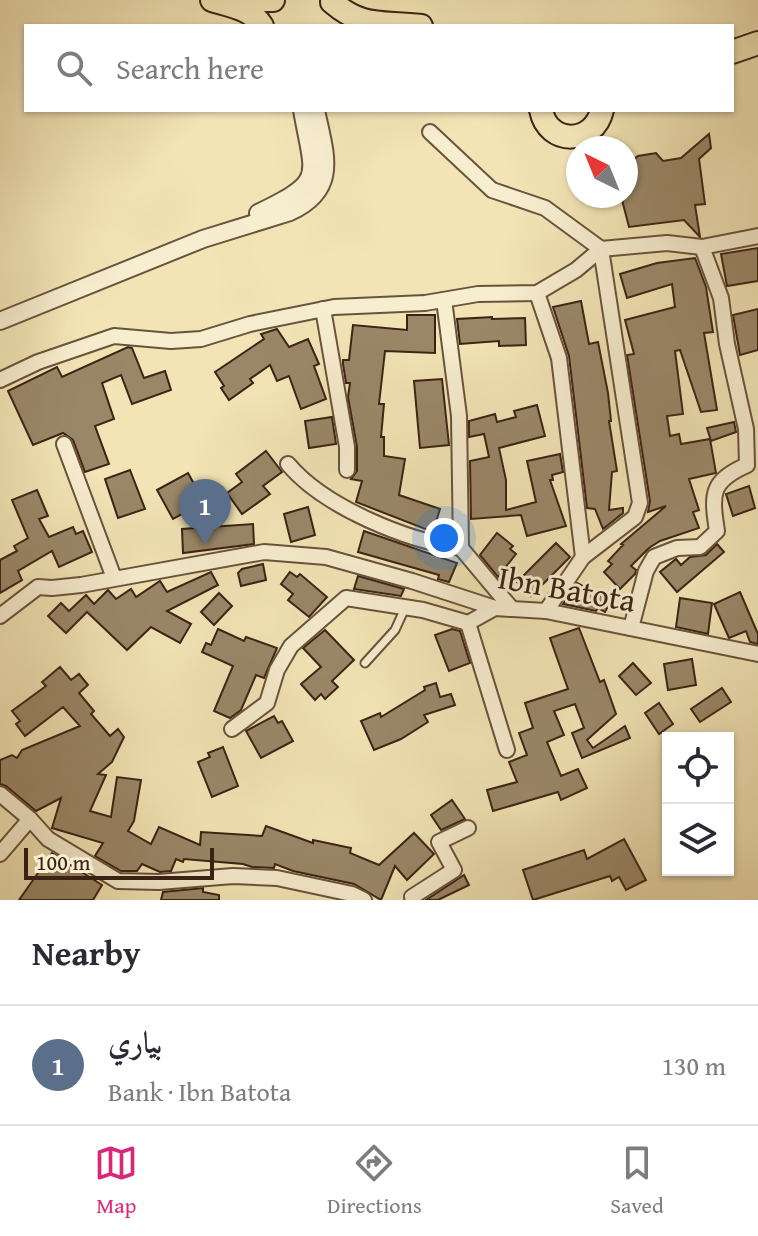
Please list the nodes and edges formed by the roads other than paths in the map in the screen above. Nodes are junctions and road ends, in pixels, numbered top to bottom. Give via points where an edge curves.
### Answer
1 (212, 0) edge
2 (242, 0) edge
3 (274, 0) edge
4 (331, 1) edge
5 (262, 24) edge
6 (264, 24) edge
7 (337, 24) edge
8 (397, 24) edge
9 (758, 43) edge
10 (734, 51) edge
11 (303, 112) edge
12 (316, 112) edge
13 (542, 112) edge
14 (601, 112) edge
15 (430, 132) dead end
16 (315, 141) junction
17 (758, 236) edge
18 (702, 247) junction
19 (601, 249) junction
20 (537, 293) junction
21 (444, 300) junction
22 (323, 309) junction
23 (0, 321) edge
24 (0, 380) edge
25 (64, 444) dead end
26 (288, 464) dead end
27 (753, 464) edge
28 (347, 470) dead end
29 (461, 548) junction
30 (583, 557) junction
31 (114, 578) junction
32 (405, 608) junction
33 (495, 608) junction
34 (512, 609) junction
35 (546, 611) junction
36 (0, 616) edge
37 (468, 623) junction
38 (631, 628) junction
39 (758, 654) edge
40 (365, 663) dead end
41 (232, 729) dead end
42 (507, 750) dead end
43 (0, 794) edge
44 (30, 819) junction
45 (468, 828) dead end
46 (0, 854) edge
47 (364, 900) edge
48 (413, 900) edge

1 - 5 highway via 247,11
2 - 3 highway
3 - 6 highway
4 - 7 highway
4 - 8 highway via 361,21
9 - 10 highway
11 - 16 street
12 - 16 street
13 - 14 highway via 555,133 574,137 592,130
15 - 19 street via 492,190 545,208
16 - 23 street via 317,193 301,207 203,239
17 - 18 street
18 - 19 street via 667,243
18 - 27 street via 721,298
19 - 20 street
19 - 30 street via 640,503 635,517
20 - 21 street
20 - 30 street via 559,358
21 - 22 street
21 - 29 street via 459,416
22 - 24 street via 201,339 114,336
22 - 28 street
25 - 31 street
26 - 29 street via 343,506 436,545
27 - 38 street via 725,475 715,492 717,531 700,547 654,557
29 - 34 street
30 - 35 street
31 - 33 street, Ibn Batota via 264,552 326,557
31 - 36 street, Ibn Batota via 38,587
32 - 37 street
32 - 40 lane via 395,630
32 - 41 street via 346,598 291,646 267,703
33 - 34 street, Ibn Batota
33 - 37 street
34 - 35 street, Ibn Batota
35 - 38 street, Ibn Batota
37 - 42 street
38 - 39 street, Ibn Batota
43 - 44 street
44 - 46 street
44 - 47 street via 48,839 118,881 277,878
45 - 48 street via 439,842 454,870

